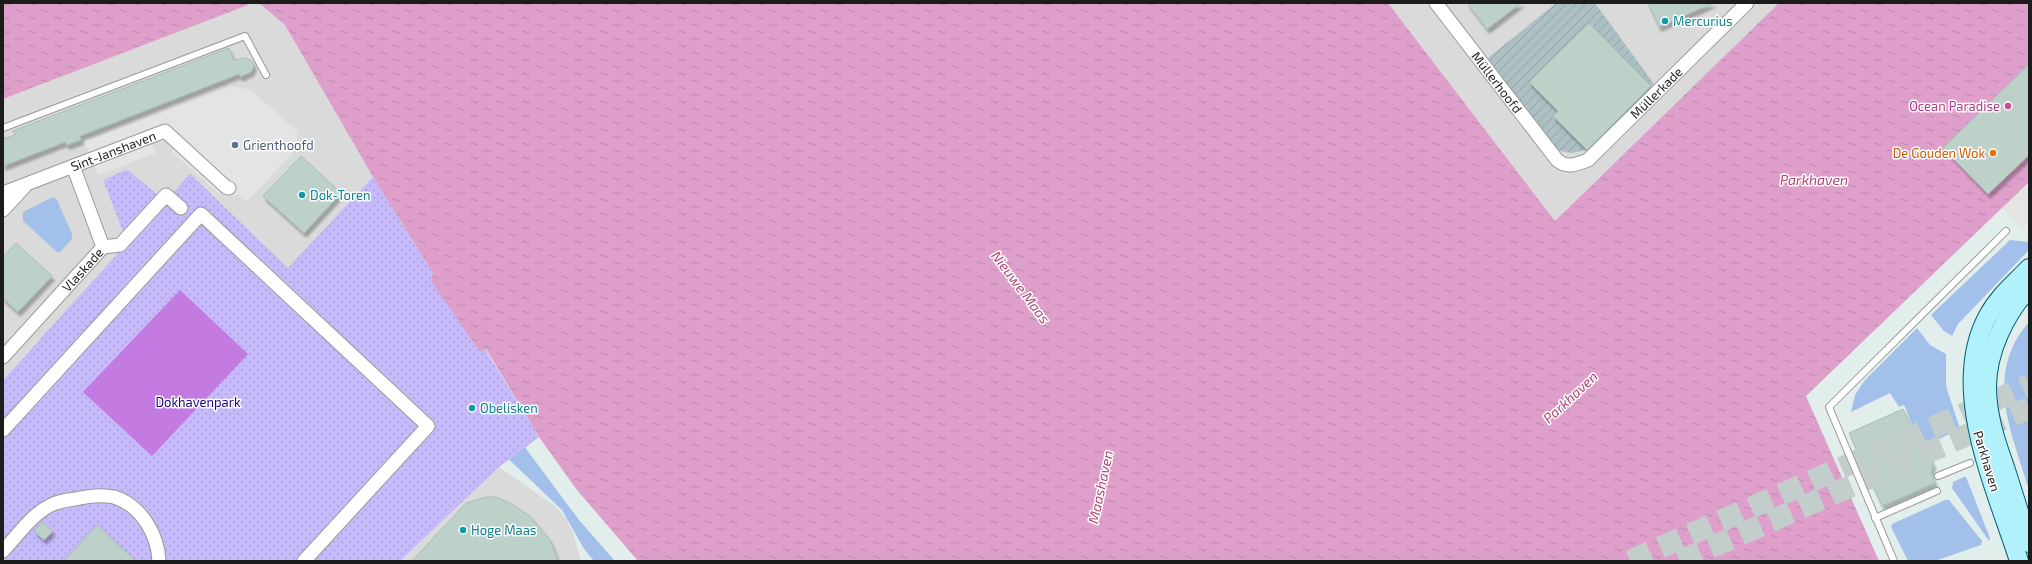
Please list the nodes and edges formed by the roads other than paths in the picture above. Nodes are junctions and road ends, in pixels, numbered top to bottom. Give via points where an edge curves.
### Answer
1 (1436, 3) edge
2 (1747, 3) edge
3 (266, 75) dead end
4 (3, 128) edge
5 (1558, 161) joint
6 (73, 166) junction
7 (27, 183) junction
8 (229, 188) dead end
9 (3, 193) edge
10 (181, 208) dead end
11 (3, 210) edge
12 (2006, 231) dead end
13 (103, 247) junction
14 (2029, 268) edge
15 (2029, 288) edge
16 (3, 357) edge
17 (3, 430) edge
18 (1970, 463) dead end
19 (1938, 476) dead end
20 (1937, 491) dead end
21 (1875, 518) junction
22 (2014, 522) junction
23 (2029, 543) edge
24 (3, 551) edge
25 (159, 561) edge
26 (304, 561) edge
27 (1894, 561) edge
28 (2019, 561) edge

1 - 5 street, Müllerhoofd
2 - 5 street, Müllerkade via 1588,160 1574,165 1565,165
3 - 4 lane via 246,36
6 - 7 street, Sint-Janshaven
6 - 8 street, Sint-Janshaven via 165,131
6 - 13 street, Vlaskade
7 - 9 street, Sint-Janshaven
7 - 11 street
10 - 13 street via 166,195 120,244
12 - 21 lane via 1829,408
13 - 16 street, Vlaskade
14 - 22 street, Parkhaven via 2000,297 1988,315 1976,351 1972,389 1978,433
15 - 22 street, Parkhaven via 2008,317 1996,342 1988,370 1987,387 1993,428
17 - 26 street via 201,214 428,426
18 - 19 lane
20 - 21 lane
21 - 27 lane
22 - 23 street
22 - 28 street
24 - 25 street via 40,511 51,505 99,495 120,499 141,517 152,531

